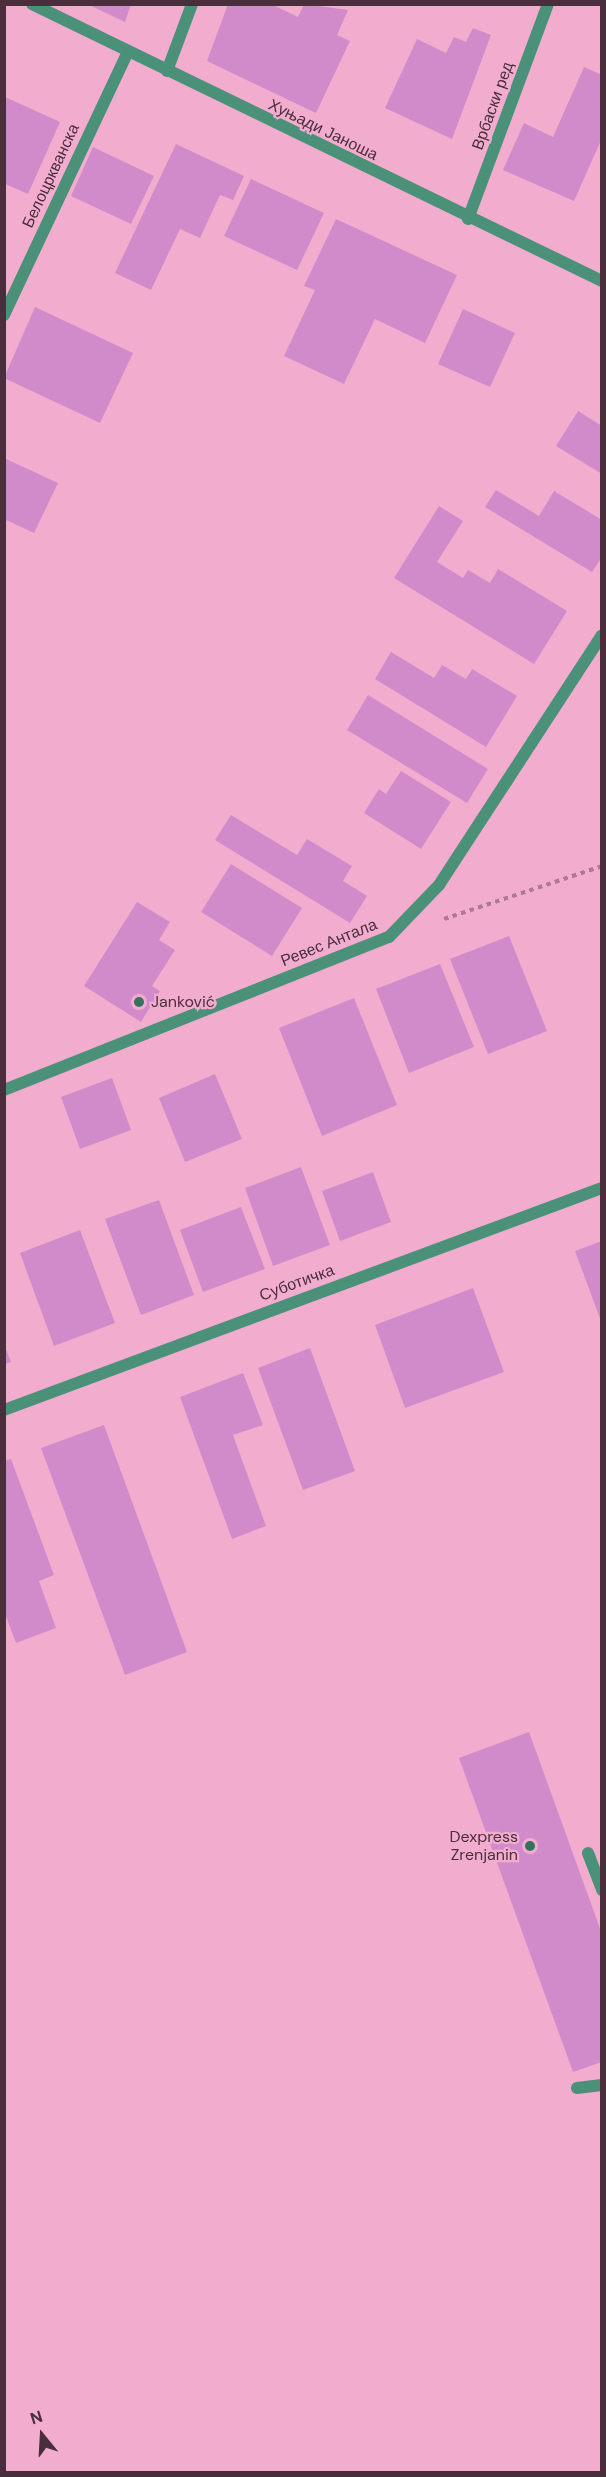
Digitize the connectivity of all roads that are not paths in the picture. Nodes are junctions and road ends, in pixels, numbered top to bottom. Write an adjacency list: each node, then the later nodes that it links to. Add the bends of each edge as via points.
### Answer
1 (32, 4): 4 (street, Хуњади Јаноша)
2 (192, 4): 5 (street)
3 (548, 4): 6 (street, Врбаски ред)
4 (128, 52): 5 (street, Хуњади Јаноша); 8 (street, Белоцркванска)
5 (167, 71): 6 (street, Хуњади Јаноша)
6 (468, 219): 7 (street, Хуњади Јаноша)
7 (602, 281)
8 (4, 315)
9 (602, 635): 10 (street, Ревес Антала, via 439,885 389,937)
10 (4, 1090)
11 (602, 1188): 12 (street, Суботичка)
12 (4, 1410)
13 (588, 1853): 14 (street)
14 (602, 1890)
15 (602, 2085): 16 (street)
16 (577, 2088)

